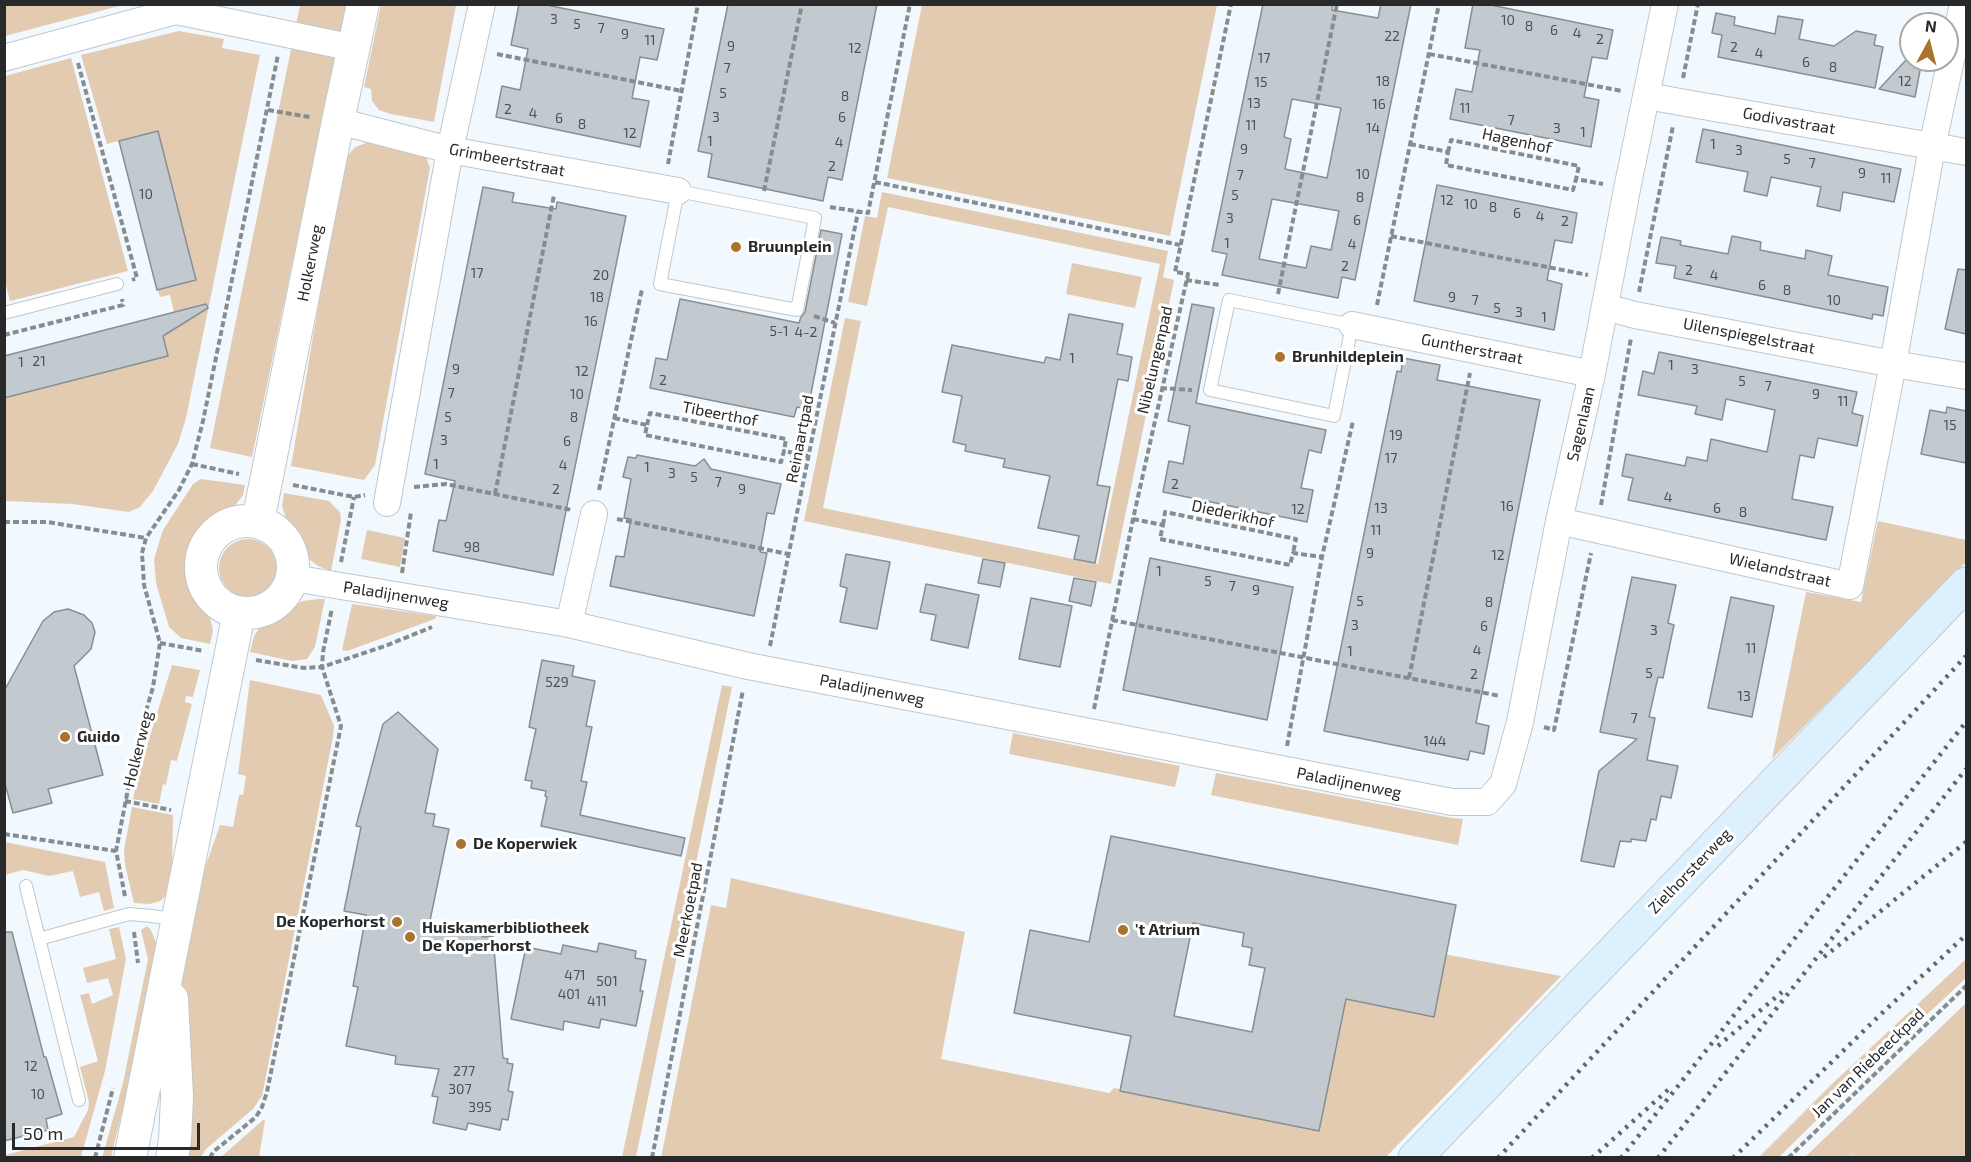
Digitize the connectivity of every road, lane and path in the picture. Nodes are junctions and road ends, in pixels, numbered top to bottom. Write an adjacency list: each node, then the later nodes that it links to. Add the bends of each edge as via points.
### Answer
1 (363, 4): 12 (street, Holkerweg)
2 (482, 4): 13 (street)
3 (802, 4): 31 (path)
4 (910, 4): 28 (path)
5 (1231, 4): 35 (path)
6 (1337, 4): 41 (path)
7 (1698, 4): 18 (path)
8 (1963, 4): 22 (street, Wielandstraat)
9 (1662, 5): 17 (street, Sagenlaan)
10 (282, 33): 11 (street, via 176,11); 12 (street); 19 (path)
11 (72, 40): 15 (street); 38 (path, via 138,278)
12 (354, 48): 20 (street, Holkerweg)
13 (472, 49): 16 (path); 23 (street)
14 (1428, 54): 17 (path)
15 (4, 58)
16 (682, 92)
17 (1646, 96): 18 (street, Godivastraat); 29 (street, Sagenlaan)
18 (1678, 101): 22 (street, Godivastraat); 43 (path)
19 (268, 110): 20 (path); 66 (path, via 192,464)
20 (338, 121): 23 (street, Grimbeertstraat); 61 (street, Holkerweg)
21 (1410, 144): 24 (path)
22 (1932, 147): 25 (street); 47 (street, Wielandstraat)
23 (450, 150): 26 (street, Grimbeertstraat); 57 (street)
24 (1448, 152): 27 (path, via 1446,165 1573,190); 27 (path, Hagenhof, via 1451,140 1579,166)
25 (1966, 152)
26 (559, 170): 30 (street, Grimbeertstraat); 56 (path)
27 (1576, 178): 29 (path)
28 (875, 182): 33 (path); 35 (path)
29 (1627, 189): 37 (street, Sagenlaan)
30 (678, 191): 30 (lane, via 815,218 797,310 660,284)
31 (764, 194)
32 (858, 212): 55 (path, Reinaartpad)
33 (868, 213)
34 (1391, 236): 37 (path)
35 (1180, 244): 36 (path, via 1174,272 1188,274)
36 (1186, 280): 39 (path, via 1221,285); 50 (path, Nibelungenpad)
37 (1610, 280): 40 (street, Sagenlaan)
38 (117, 284): 42 (lane); 45 (path, via 123,305)
39 (1229, 300): 41 (lane); 51 (lane)
40 (1605, 307): 43 (street, Uilenspiegelstraat); 48 (street, Sagenlaan)
41 (1274, 309): 44 (lane)
42 (4, 314)
43 (1635, 315): 47 (street, Uilenspiegelstraat); 65 (path)
44 (1352, 325): 46 (street, Guntherstraat); 51 (lane, via 1334,416)
45 (4, 335)
46 (1474, 350): 48 (street, Guntherstraat); 80 (path)
47 (1893, 364): 49 (street); 65 (street, Wielandstraat, via 1850,586)
48 (1592, 374): 62 (street, Sagenlaan)
49 (1966, 376)
50 (1161, 388): 51 (path); 60 (path, Nibelungenpad)
51 (1210, 390)
52 (614, 418): 53 (path)
53 (647, 424): 54 (path, via 645,435 781,462); 54 (path, Tibeerthof, via 650,413 786,439)
54 (784, 451): 55 (path)
55 (808, 456): 79 (path, Reinaartpad)
56 (495, 494)
57 (387, 503)
58 (412, 510): 71 (path)
59 (594, 514): 74 (street)
60 (1133, 519): 64 (path); 73 (path, Nibelungenpad)
61 (258, 521): 69 (street, via 283,536 291,549); 72 (street, via 226,525 213,535 200,565 211,596 223,607)
62 (1559, 521): 65 (street, Wielandstraat); 81 (street, Sagenlaan)
63 (4, 522): 66 (path, via 47,522)
64 (1163, 525): 67 (path, via 1160,539 1290,565); 67 (path, Diederikhof, via 1165,512 1296,539)
65 (1596, 529): 81 (path, via 1554,730)
66 (146, 538): 76 (path, Holkerweg, via 142,553 144,585)
67 (1293, 553): 68 (path)
68 (1322, 557)
69 (293, 578): 71 (street, Paladijnenweg); 72 (street, via 286,594 273,606)
70 (1966, 584): 102 (main road, Zielhorsterweg)
71 (399, 596): 74 (street, Paladijnenweg)
72 (239, 613): 77 (street)
73 (1112, 620): 80 (path); 82 (path, Nibelungenpad)
74 (569, 624): 79 (street, Paladijnenweg)
75 (438, 625): 78 (path)
76 (160, 643): 77 (path); 83 (path, Holkerweg)
77 (231, 655): 78 (path, via 287,667); 90 (street)
78 (322, 667): 100 (path, via 341,726 267,1092 256,1117)
79 (756, 668): 82 (street, Paladijnenweg); 101 (path, Meerkoetpad)
80 (1409, 678): 81 (path)
81 (1522, 711): 84 (street, Sagenlaan, via 1503,784 1487,802)
82 (1090, 732): 84 (street, Paladijnenweg)
83 (125, 801): 85 (path); 87 (path, Holkerweg)
84 (1452, 802)
85 (171, 810)
86 (4, 834): 87 (path)
87 (116, 851): 89 (path, Holkerweg)
88 (26, 886): 91 (lane)
89 (129, 914): 90 (lane); 91 (lane); 93 (path, Holkerweg, via 139,960)
90 (177, 920): 92 (street)
91 (39, 939): 96 (lane)
92 (170, 962): 98 (street); 99 (street, via 177,1096)
93 (137, 970)
94 (1966, 986): 103 (path, Jan van Riebeeckpad)
95 (114, 1083): 97 (path)
96 (79, 1100)
97 (95, 1158)
98 (130, 1158)
99 (172, 1158)
100 (210, 1158)
101 (652, 1158)
102 (1415, 1158)
103 (1788, 1158)

